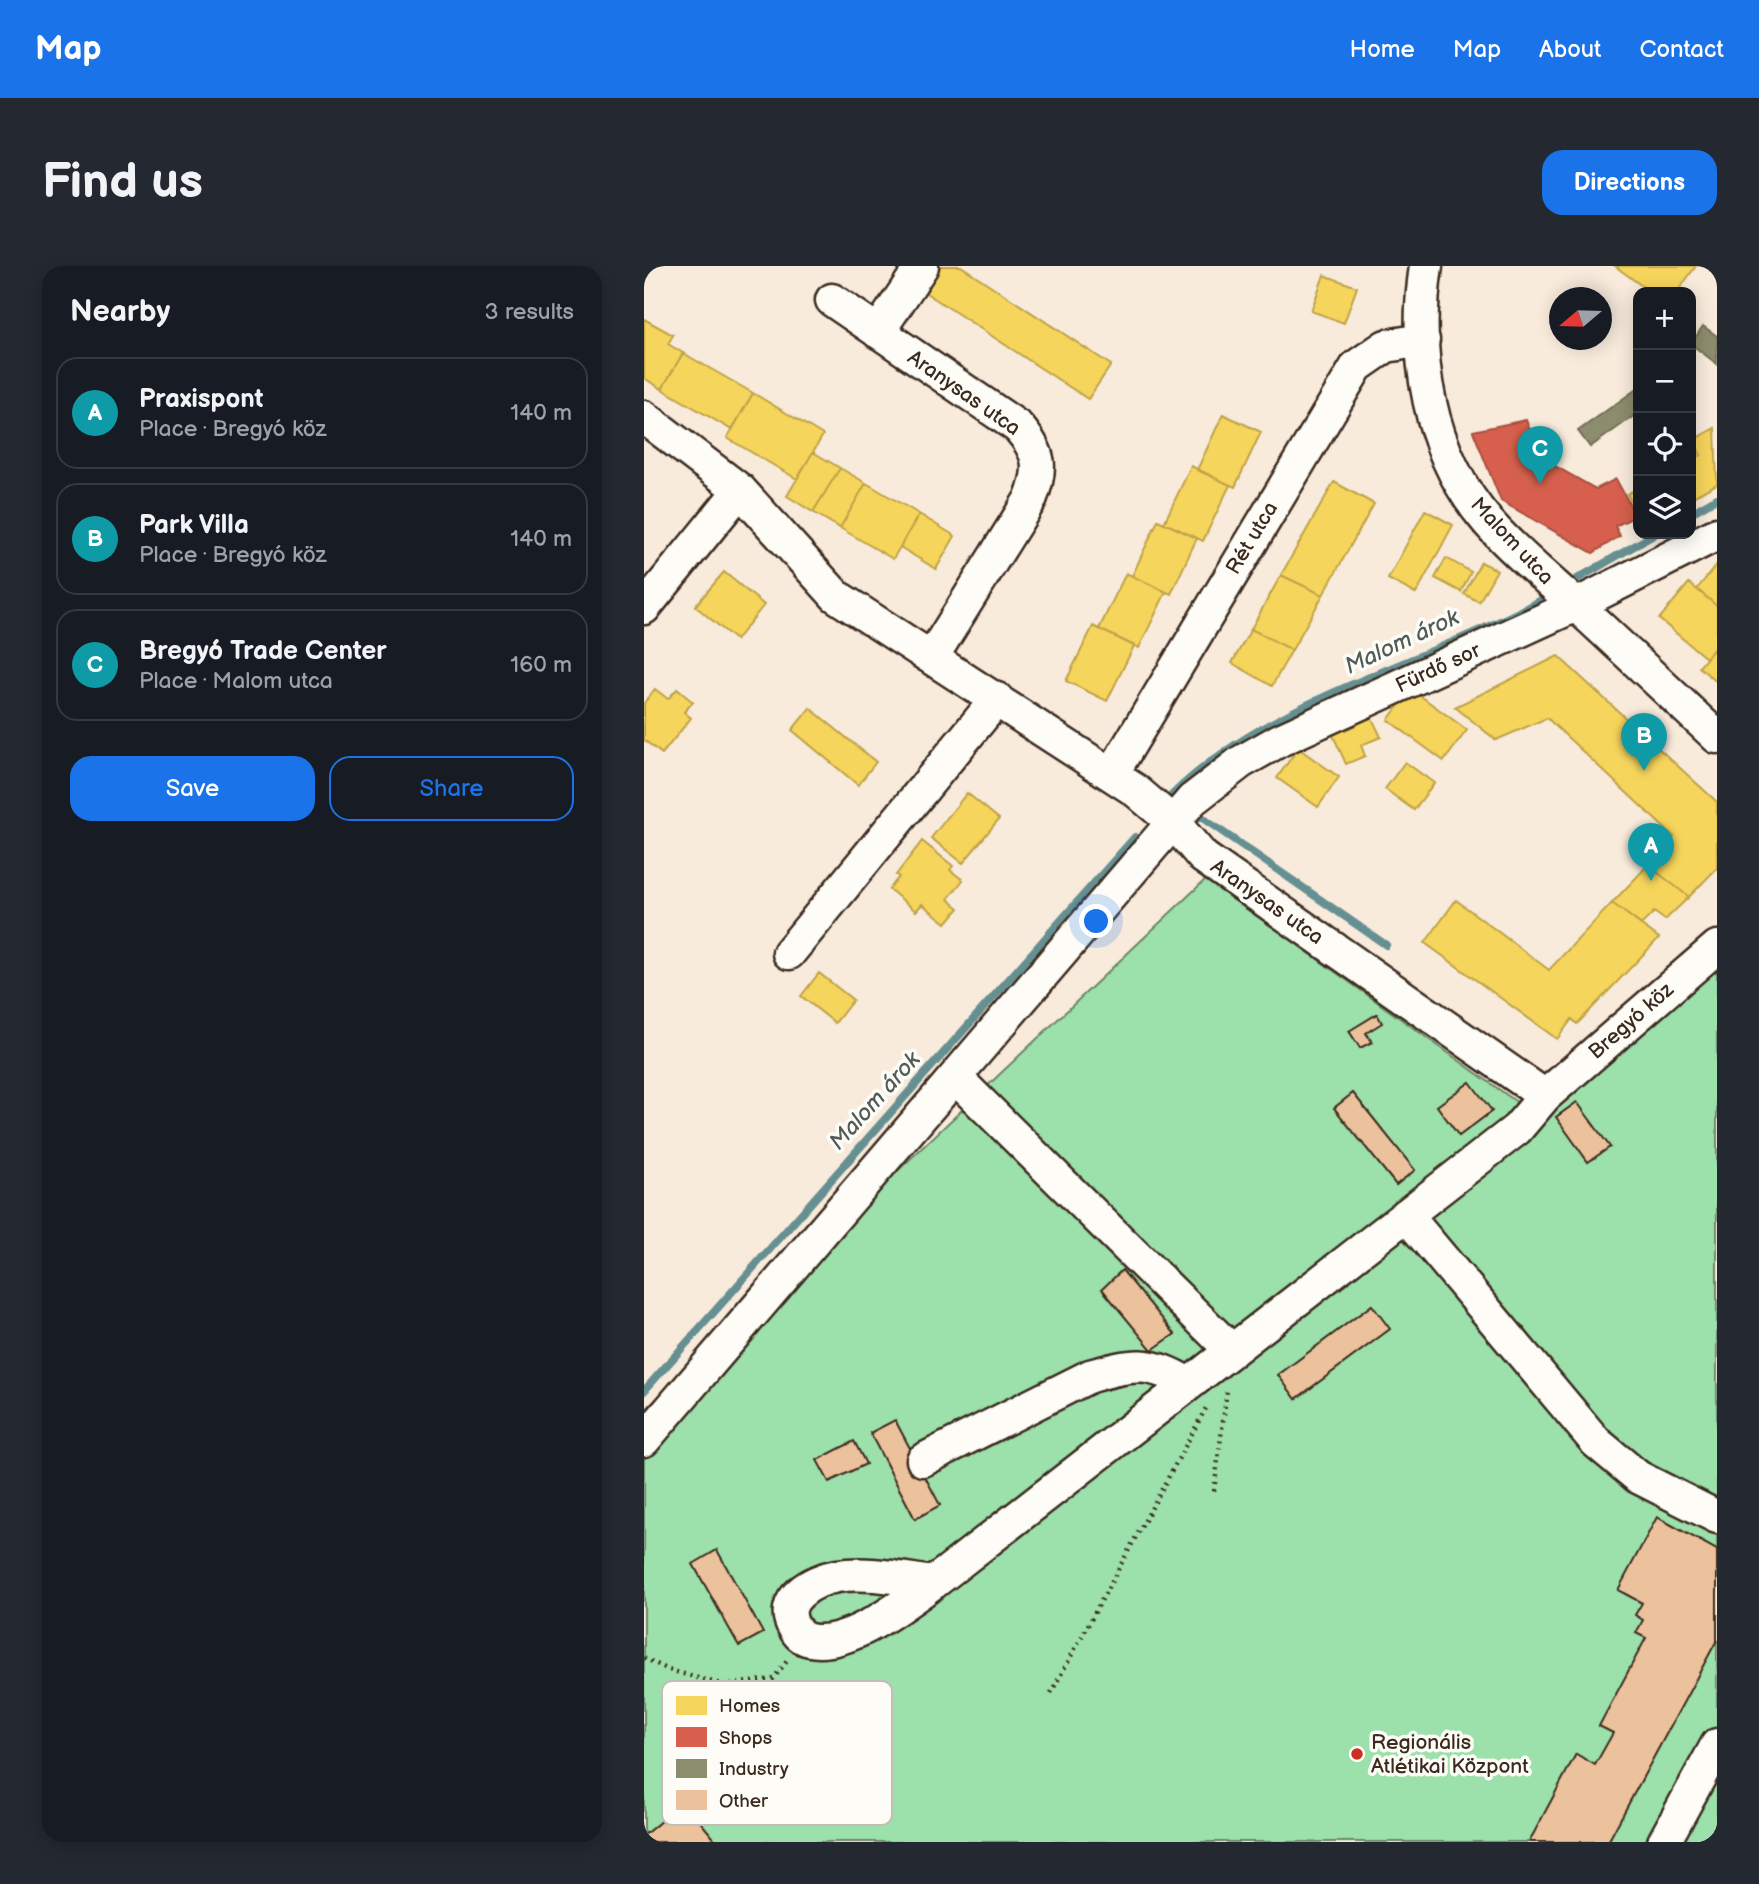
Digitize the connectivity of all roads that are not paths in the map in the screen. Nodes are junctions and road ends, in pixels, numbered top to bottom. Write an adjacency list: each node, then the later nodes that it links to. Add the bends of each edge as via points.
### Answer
1 (922, 266): 4 (street)
2 (1426, 266): 5 (street, Malom utca)
3 (832, 300): 4 (street, Aranysas utca)
4 (878, 332): 11 (street, Aranysas utca, via 1018,427 1033,444 1038,460 1038,478 1030,500)
5 (1423, 340): 9 (street, Malom utca, via 1434,418 1458,481 1487,521); 14 (street, Rét utca, via 1387,346 1356,366)
6 (644, 417): 7 (street, Aranysas utca)
7 (740, 490): 10 (street); 11 (street, Aranysas utca, via 836,596)
8 (1717, 534): 9 (street, Fürdő sor)
9 (1576, 605): 13 (street); 15 (street, Fürdő sor, via 1280,740 1241,762 1192,800)
10 (644, 608)
11 (932, 657): 12 (street, Aranysas utca)
12 (996, 699): 14 (street, Aranysas utca); 17 (street)
13 (1717, 737)
14 (1112, 774): 15 (street, Aranysas utca)
15 (1174, 823): 18 (street, Fürdő sor); 19 (street, Aranysas utca, via 1203,857)
16 (1717, 947): 19 (street, Bregyó köz)
17 (789, 953)
18 (956, 1078): 21 (street); 23 (street, Fürdő sor)
19 (1545, 1096): 20 (street, Bregyó köz, via 1517,1129)
20 (1406, 1215): 21 (street, Bregyó köz); 25 (street, via 1596,1442 1638,1477)
21 (1233, 1351): 22 (street, Bregyó köz)
22 (1199, 1392): 24 (street, via 1164,1369 1114,1369 1090,1376); 26 (street, Bregyó köz)
23 (644, 1440)
24 (923, 1460)
25 (1717, 1517)
26 (933, 1583): 26 (street, Bregyó köz, via 838,1576 799,1592 789,1620 798,1635 810,1640 846,1635 882,1619)
27 (1717, 1745): 28 (street)
28 (1664, 1842)

